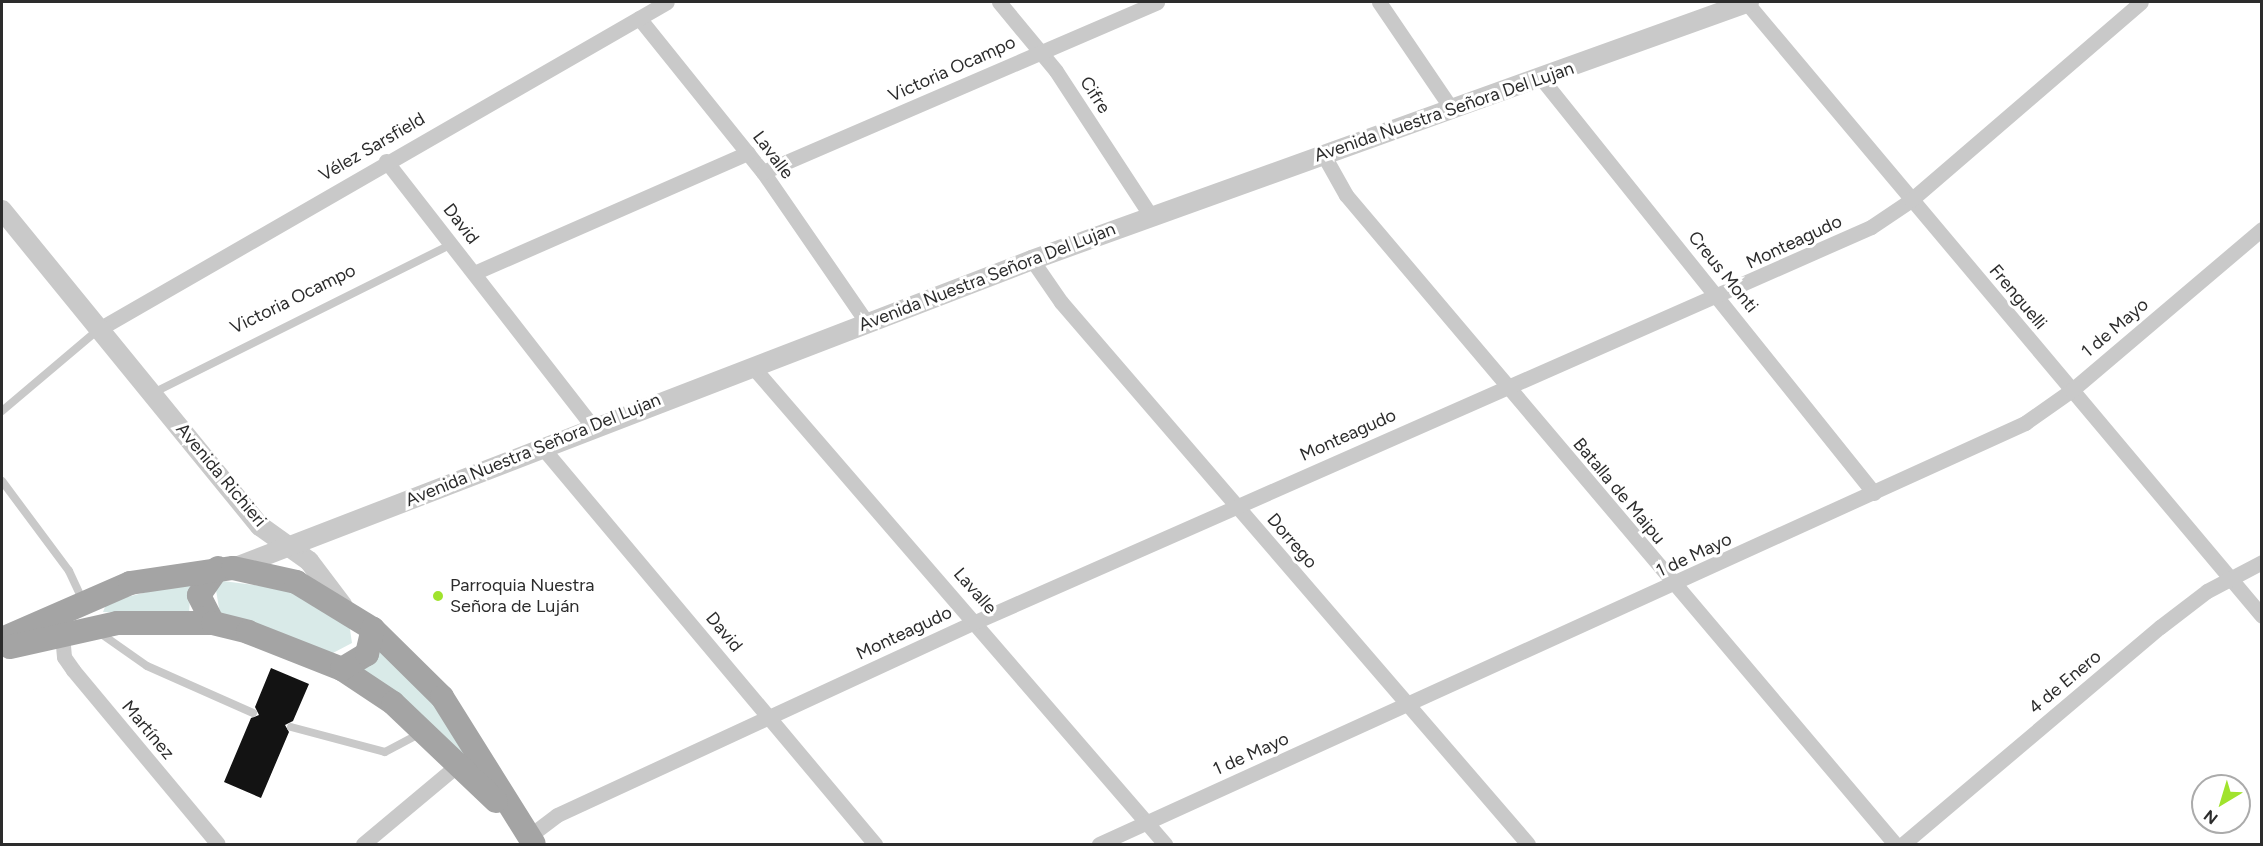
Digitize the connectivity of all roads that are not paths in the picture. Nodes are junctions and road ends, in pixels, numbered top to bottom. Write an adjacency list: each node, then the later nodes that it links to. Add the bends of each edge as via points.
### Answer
1 (667, 2): 7 (street, Vélez Sarsfield)
2 (999, 2): 8 (street, Cifre)
3 (1157, 2): 8 (street, Victoria Ocampo)
4 (1379, 2): 10 (street)
5 (1748, 2): 9 (street, Avenida Nuestra Señora Del Lujan); 15 (street, Frenguelli)
6 (2141, 2): 15 (street, Monteagudo)
7 (639, 18): 11 (street, Lavalle); 13 (street, Vélez Sarsfield)
8 (1039, 52): 14 (street, Victoria Ocampo); 17 (street, Cifre)
9 (1541, 78): 10 (street, Avenida Nuestra Señora Del Lujan); 22 (street, Creus Monti)
10 (1450, 108): 12 (street, Avenida Nuestra Señora Del Lujan)
11 (748, 153): 14 (street, Lavalle); 21 (street)
12 (1323, 154): 17 (street, Avenida Nuestra Señora Del Lujan); 26 (street, Batalla de Maipu, via 1346,195)
13 (386, 160): 19 (street, David); 24 (street, Vélez Sarsfield)
14 (763, 172): 23 (street, Lavalle)
15 (1911, 200): 22 (street, Monteagudo, via 1871,227); 27 (street, Frenguelli)
16 (2, 210): 24 (street, Avenida Richieri)
17 (1151, 216): 20 (street, Avenida Nuestra Señora Del Lujan)
18 (2262, 229): 27 (street, 1 de Mayo)
19 (452, 244): 21 (street, David); 28 (lane, Victoria Ocampo)
20 (1032, 260): 23 (street, Avenida Nuestra Señora Del Lujan); 34 (street, Dorrego)
21 (474, 273): 30 (street, David)
22 (1720, 298): 26 (street, Monteagudo); 33 (street, Creus Monti)
23 (867, 323): 25 (street, Avenida Nuestra Señora Del Lujan)
24 (99, 329): 28 (street, Avenida Richieri); 29 (lane)
25 (752, 366): 30 (street, Avenida Nuestra Señora Del Lujan); 44 (street, Lavalle)
26 (1506, 386): 34 (street, Monteagudo); 39 (street, Batalla de Maipu)
27 (2072, 390): 33 (street, 1 de Mayo, via 2025,423); 38 (street, Frenguelli)
28 (153, 393): 35 (street, Avenida Richieri, via 260,526)
29 (2, 411)
30 (592, 426): 31 (street, Avenida Nuestra Señora Del Lujan)
31 (541, 447): 35 (street, Avenida Nuestra Señora Del Lujan); 53 (street, David)
32 (2, 481): 40 (lane, via 69,571)
33 (1874, 493): 39 (street, 1 de Mayo)
34 (1235, 507): 44 (street, Monteagudo); 51 (street, Dorrego)
35 (293, 546): 37 (street, Avenida Nuestra Señora Del Lujan); 41 (street, Avenida Richieri)
36 (2262, 562): 38 (street, 4 de Enero)
37 (226, 568): 40 (main road, via 129,583); 41 (main road, via 296,582); 43 (main road, via 199,596)
38 (2231, 580): 42 (street, Frenguelli); 66 (street, 4 de Enero, via 2207,591 2160,627)
39 (1672, 586): 51 (street, 1 de Mayo); 65 (street, Batalla de Maipu)
40 (83, 601): 48 (main road)
41 (343, 606): 46 (main road, Avenida Richieri)
42 (2262, 616)
43 (213, 622): 45 (main road); 50 (main road)
44 (975, 622): 53 (street, Monteagudo); 57 (street, Lavalle)
45 (92, 626): 47 (main road); 52 (lane, via 147,666)
46 (373, 629): 50 (main road, via 367,654); 58 (main road, Avenida Richieri, via 442,697)
47 (62, 634): 49 (main road); 59 (street, Martínez, via 64,657 73,670)
48 (2, 639)
49 (2, 649)
50 (342, 669): 55 (main road)
51 (1409, 704): 57 (street, 1 de Mayo); 64 (street, Dorrego)
52 (253, 713)
53 (769, 716): 58 (street, Monteagudo, via 557,815); 61 (street, David)
54 (291, 727): 55 (lane, via 385,752 405,746)
55 (424, 730): 56 (main road)
56 (460, 763): 58 (main road); 60 (street)
57 (1146, 823): 62 (street, 1 de Mayo); 63 (street, Lavalle)
58 (527, 836)
59 (218, 844)
60 (363, 844)
61 (874, 844)
62 (1099, 844)
63 (1165, 844)
64 (1528, 844)
65 (1895, 844)
66 (1903, 844)

